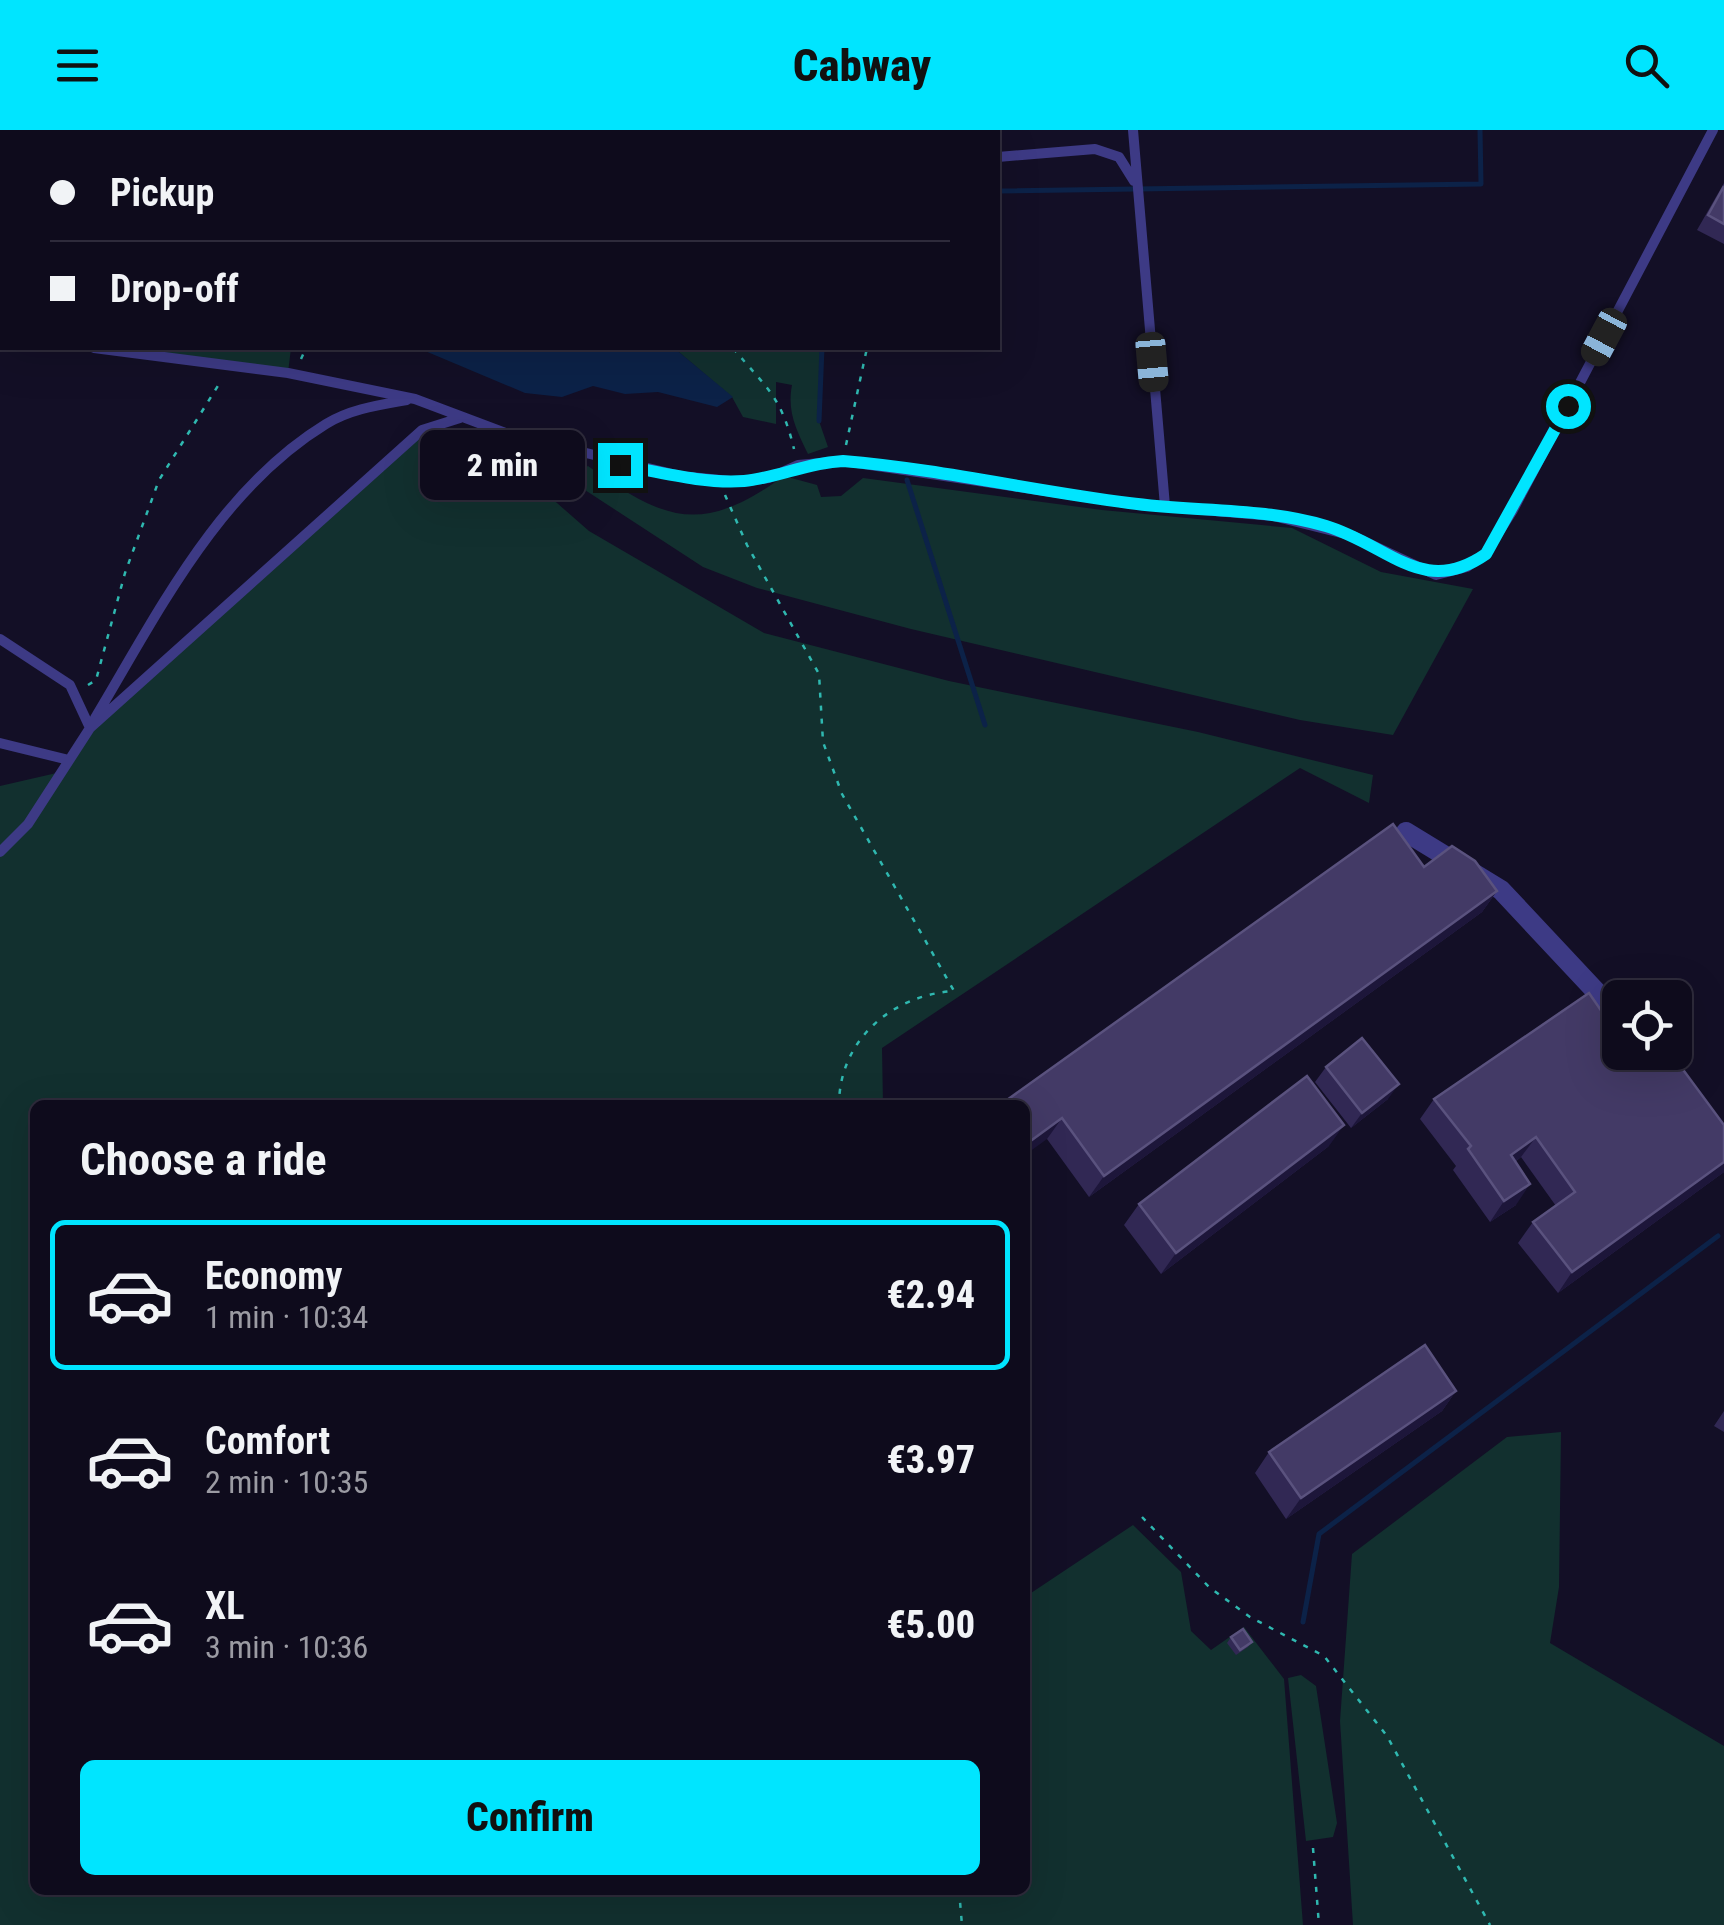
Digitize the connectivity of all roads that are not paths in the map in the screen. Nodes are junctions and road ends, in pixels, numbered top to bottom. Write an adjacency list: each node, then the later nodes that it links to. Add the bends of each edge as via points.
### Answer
1 (1133, 130): 4 (lane)
2 (1713, 130): 8 (lane, via 1486,554 1436,574 1323,525)
3 (1000, 158): 4 (lane, via 1095,148 1119,158)
4 (1137, 186): 8 (lane)
5 (109, 350): 6 (lane, via 294,374)
6 (415, 399): 7 (lane); 10 (lane, via 359,409 327,423 252,480 201,547)
7 (461, 417): 8 (lane, via 620,465 718,480 769,478 798,466 843,461); 10 (lane, via 422,430)
8 (1165, 506)
9 (0, 640): 10 (lane, via 70,685)
10 (90, 728): 12 (lane)
11 (0, 743): 12 (lane)
12 (69, 760): 14 (lane, via 28,824)
13 (1406, 832): 15 (street, via 1501,890)
14 (0, 852)
15 (1602, 998)

